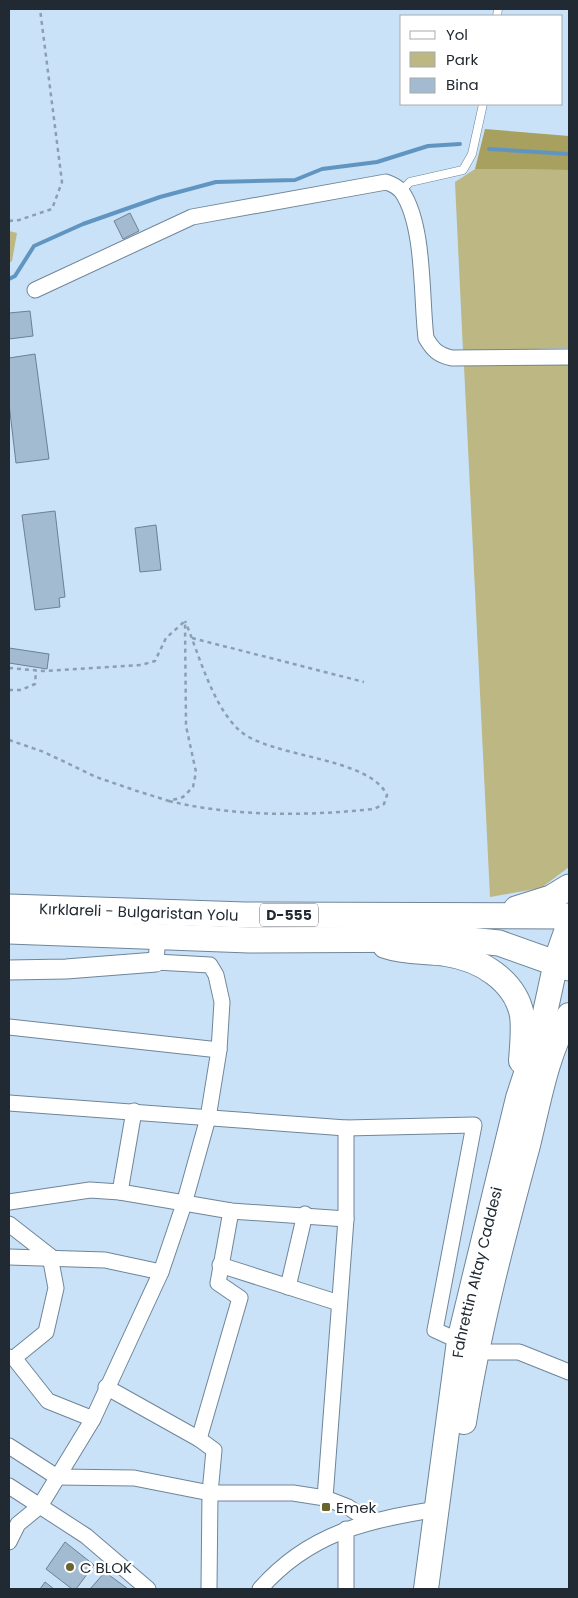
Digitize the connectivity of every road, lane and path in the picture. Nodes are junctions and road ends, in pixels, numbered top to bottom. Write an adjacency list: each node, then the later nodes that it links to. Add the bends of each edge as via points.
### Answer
1 (40, 9): 4 (path, via 62,182 52,209)
2 (483, 105): 3 (lane, via 472,154 463,170 410,182)
3 (401, 191): 5 (street, via 386,182 192,217); 6 (street, via 419,250 426,338 433,349 452,358)
4 (9, 221)
5 (35, 290)
6 (569, 357)
7 (185, 620): 8 (path); 10 (path, via 166,638 155,661 141,665); 14 (path, via 186,726 196,772 193,787 183,797)
8 (192, 638): 11 (path); 14 (path, via 215,694 226,715 240,731 255,740 323,759 375,780 387,795 384,804 374,809 266,814 206,809)
9 (9, 668): 10 (path)
10 (36, 671): 12 (path, via 34,684 21,690)
11 (364, 682)
12 (9, 690)
13 (9, 740): 14 (path, via 44,752 96,777)
14 (169, 801)
15 (569, 887): 18 (highway, via 551,898)
16 (9, 907): 18 (highway, Kırklareli - Bulgaristan Yolu / D-555, via 245,915)
17 (569, 916): 18 (highway, Kırklareli - Bulgaristan Yolu / D-555)
18 (491, 917)
19 (569, 925): 24 (highway)
20 (9, 931): 21 (highway, Kırklareli - Bulgaristan Yolu / D-555)
21 (158, 935): 22 (highway, Kırklareli - Bulgaristan Yolu / D-555, via 249,940); 23 (street)
22 (362, 940): 24 (highway, Kırklareli - Bulgaristan Yolu / D-555, via 499,942); 30 (main road, via 399,951 467,959 501,979 512,991 522,1016)
23 (156, 962): 25 (street); 29 (street, via 210,965 216,975 222,1002)
24 (562, 965): 30 (main road, Fahrettin Altay Caddesi, via 543,1022)
25 (9, 970)
26 (569, 1015): 30 (main road, Fahrettin Altay Caddesi)
27 (9, 1027): 29 (street)
28 (569, 1042): 30 (main road)
29 (218, 1050): 33 (street)
30 (527, 1101): 48 (main road, Fahrettin Altay Caddesi)
31 (9, 1102): 32 (street)
32 (134, 1111): 33 (street); 35 (street)
33 (208, 1118): 34 (street); 37 (street)
34 (346, 1128): 40 (street); 48 (street, via 474,1125 435,1330)
35 (120, 1192): 36 (street, via 90,1190); 37 (street)
36 (9, 1202)
37 (184, 1204): 38 (street); 45 (street)
38 (231, 1211): 39 (street); 44 (street)
39 (305, 1214): 40 (street); 46 (street)
40 (346, 1218): 47 (street)
41 (9, 1224): 43 (street)
42 (9, 1256): 43 (street)
43 (50, 1256): 45 (street, via 105,1260); 49 (street, via 56,1288 46,1332)
44 (220, 1265): 46 (street); 53 (street, via 218,1283 240,1298)
45 (161, 1272): 51 (street)
46 (288, 1287): 47 (street)
47 (339, 1304): 58 (street)
48 (464, 1348): 50 (street, via 519,1352); 60 (main road, Fahrettin Altay Caddesi); 69 (main road, Fahrettin Altay Caddesi)
49 (11, 1358): 52 (street, via 48,1400)
50 (569, 1372)
51 (106, 1387): 52 (street); 53 (street)
52 (93, 1419): 55 (street)
53 (199, 1439): 57 (street, via 214,1450)
54 (9, 1446): 55 (street)
55 (57, 1477): 57 (street, via 134,1478); 59 (street)
56 (9, 1486): 59 (street)
57 (210, 1493): 58 (street, via 293,1493); 66 (street)
58 (325, 1498): 61 (street)
59 (40, 1506): 63 (street, via 18,1524); 65 (street, via 86,1536)
60 (438, 1509): 61 (street); 68 (main road, Fahrettin Altay Caddesi)
61 (369, 1521): 62 (street)
62 (346, 1529): 64 (street, via 298,1554); 67 (street)
63 (9, 1542)
64 (266, 1586)
65 (148, 1589)
66 (209, 1589)
67 (346, 1589)
68 (426, 1589)
69 (437, 1589)

